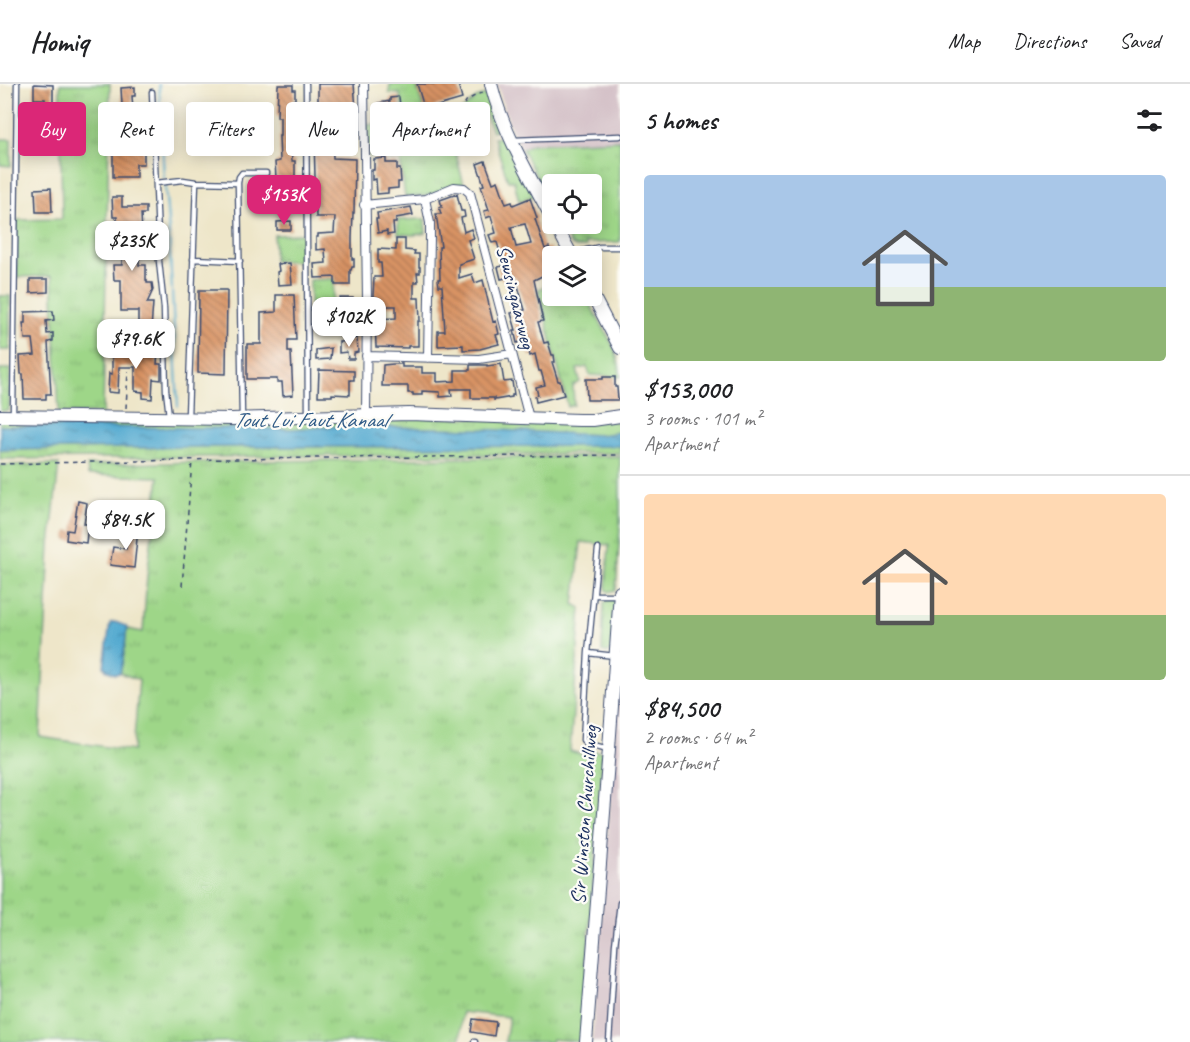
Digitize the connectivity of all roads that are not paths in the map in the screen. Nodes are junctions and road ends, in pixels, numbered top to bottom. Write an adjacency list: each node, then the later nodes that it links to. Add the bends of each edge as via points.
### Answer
1 (17, 84): 26 (lane)
2 (306, 84): 27 (lane)
3 (364, 84): 14 (street)
4 (492, 86): 7 (street)
5 (152, 92): 10 (lane)
6 (620, 136): 7 (lane)
7 (510, 140): 13 (street)
8 (266, 173): 11 (lane, via 242,173)
9 (196, 182): 10 (lane); 11 (lane); 17 (lane)
10 (156, 183): 29 (lane)
11 (238, 183): 18 (lane)
12 (425, 198): 14 (street); 21 (street, Sewsingaarweg, via 454,187 464,188 470,194); 23 (street, via 430,223)
13 (542, 199)
14 (364, 205): 22 (street)
15 (602, 247): 16 (lane)
16 (620, 247)
17 (193, 260): 18 (lane); 31 (lane)
18 (240, 261): 32 (lane)
19 (598, 306): 20 (street)
20 (620, 348)
21 (512, 354): 23 (street, via 479,359); 30 (street, Sewsingaarweg)
22 (366, 356): 23 (street); 24 (street)
23 (428, 358)
24 (366, 414): 27 (street); 30 (street)
25 (0, 416): 26 (street)
26 (13, 416): 29 (street)
27 (308, 416): 32 (street)
28 (620, 416): 30 (street, via 586,420)
29 (170, 418): 31 (street)
30 (529, 418)
31 (188, 419): 32 (street)
32 (242, 419)
33 (598, 549): 35 (lane)
34 (620, 593): 35 (lane); 37 (street, Sir Winston Churchillweg)
35 (594, 595): 36 (lane)
36 (588, 653): 37 (lane); 39 (lane, via 583,740)
37 (615, 656): 38 (street, Sir Winston Churchillweg)
38 (616, 693): 39 (street, Sir Winston Churchillweg)
39 (609, 749): 41 (street, Sir Winston Churchillweg)
40 (620, 903): 42 (lane)
41 (586, 1042)
42 (609, 1042)

